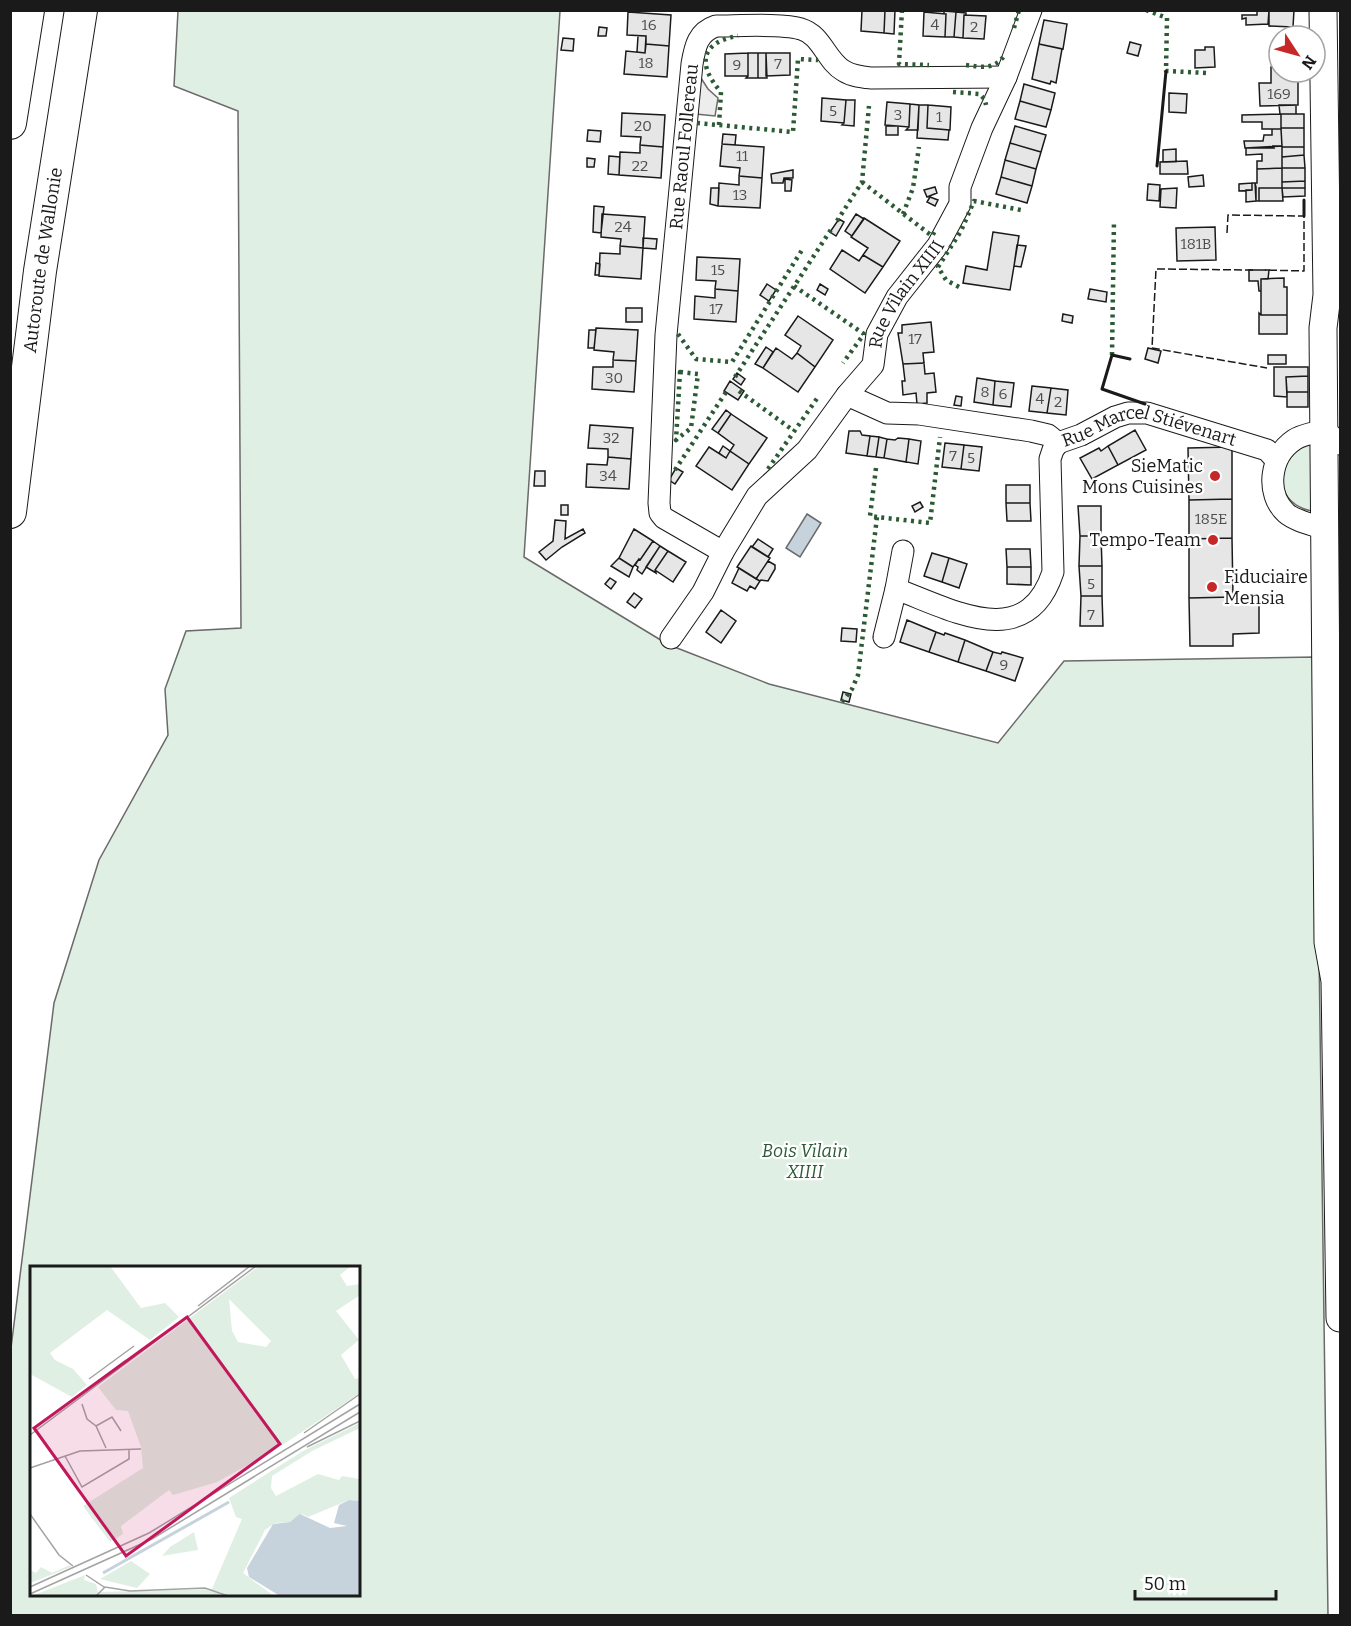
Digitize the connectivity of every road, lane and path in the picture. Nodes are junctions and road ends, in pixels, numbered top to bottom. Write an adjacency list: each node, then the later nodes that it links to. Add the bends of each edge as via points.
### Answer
1 (28, 10): 6 (highway)
2 (81, 10): 11 (highway, Autoroute de Wallonie, via 40,271)
3 (1032, 10): 5 (street, Rue Vilain XIIII)
4 (1323, 10): 8 (main road, via 1327,295 1323,328)
5 (1006, 77): 7 (street, Rue Vilain XIIII, via 960,188 960,204 938,245 897,297 878,334 873,365); 14 (street, Rue Raoul Follereau, via 856,76 842,71 813,35 801,29 716,26 706,29 699,40 689,84 666,335 659,503 664,518)
6 (10, 123)
7 (847, 394): 9 (street, Rue Marcel Stiévenart, via 887,413 1031,431 1048,435); 14 (street, Rue Vilain XIIII, via 807,450 757,496)
8 (1333, 437): 10 (street, via 1294,440); 12 (main road)
9 (1058, 443): 10 (street, Rue Marcel Stiévenart, via 1115,417 1147,413 1267,450); 15 (street, via 1050,459 1053,572 1037,602 1013,618 995,621)
10 (1276, 460): 12 (street, via 1272,479 1281,506 1288,514)
11 (10, 512)
12 (1325, 529): 18 (main road)
13 (903, 551): 15 (street)
14 (723, 552): 17 (street, Rue Vilain XIIII, via 703,592)
15 (896, 588): 16 (street)
16 (884, 637)
17 (671, 638)
18 (1328, 863): 19 (street); 20 (main road, via 1328,942 1335,981)
19 (1341, 887)
20 (1341, 1318)

